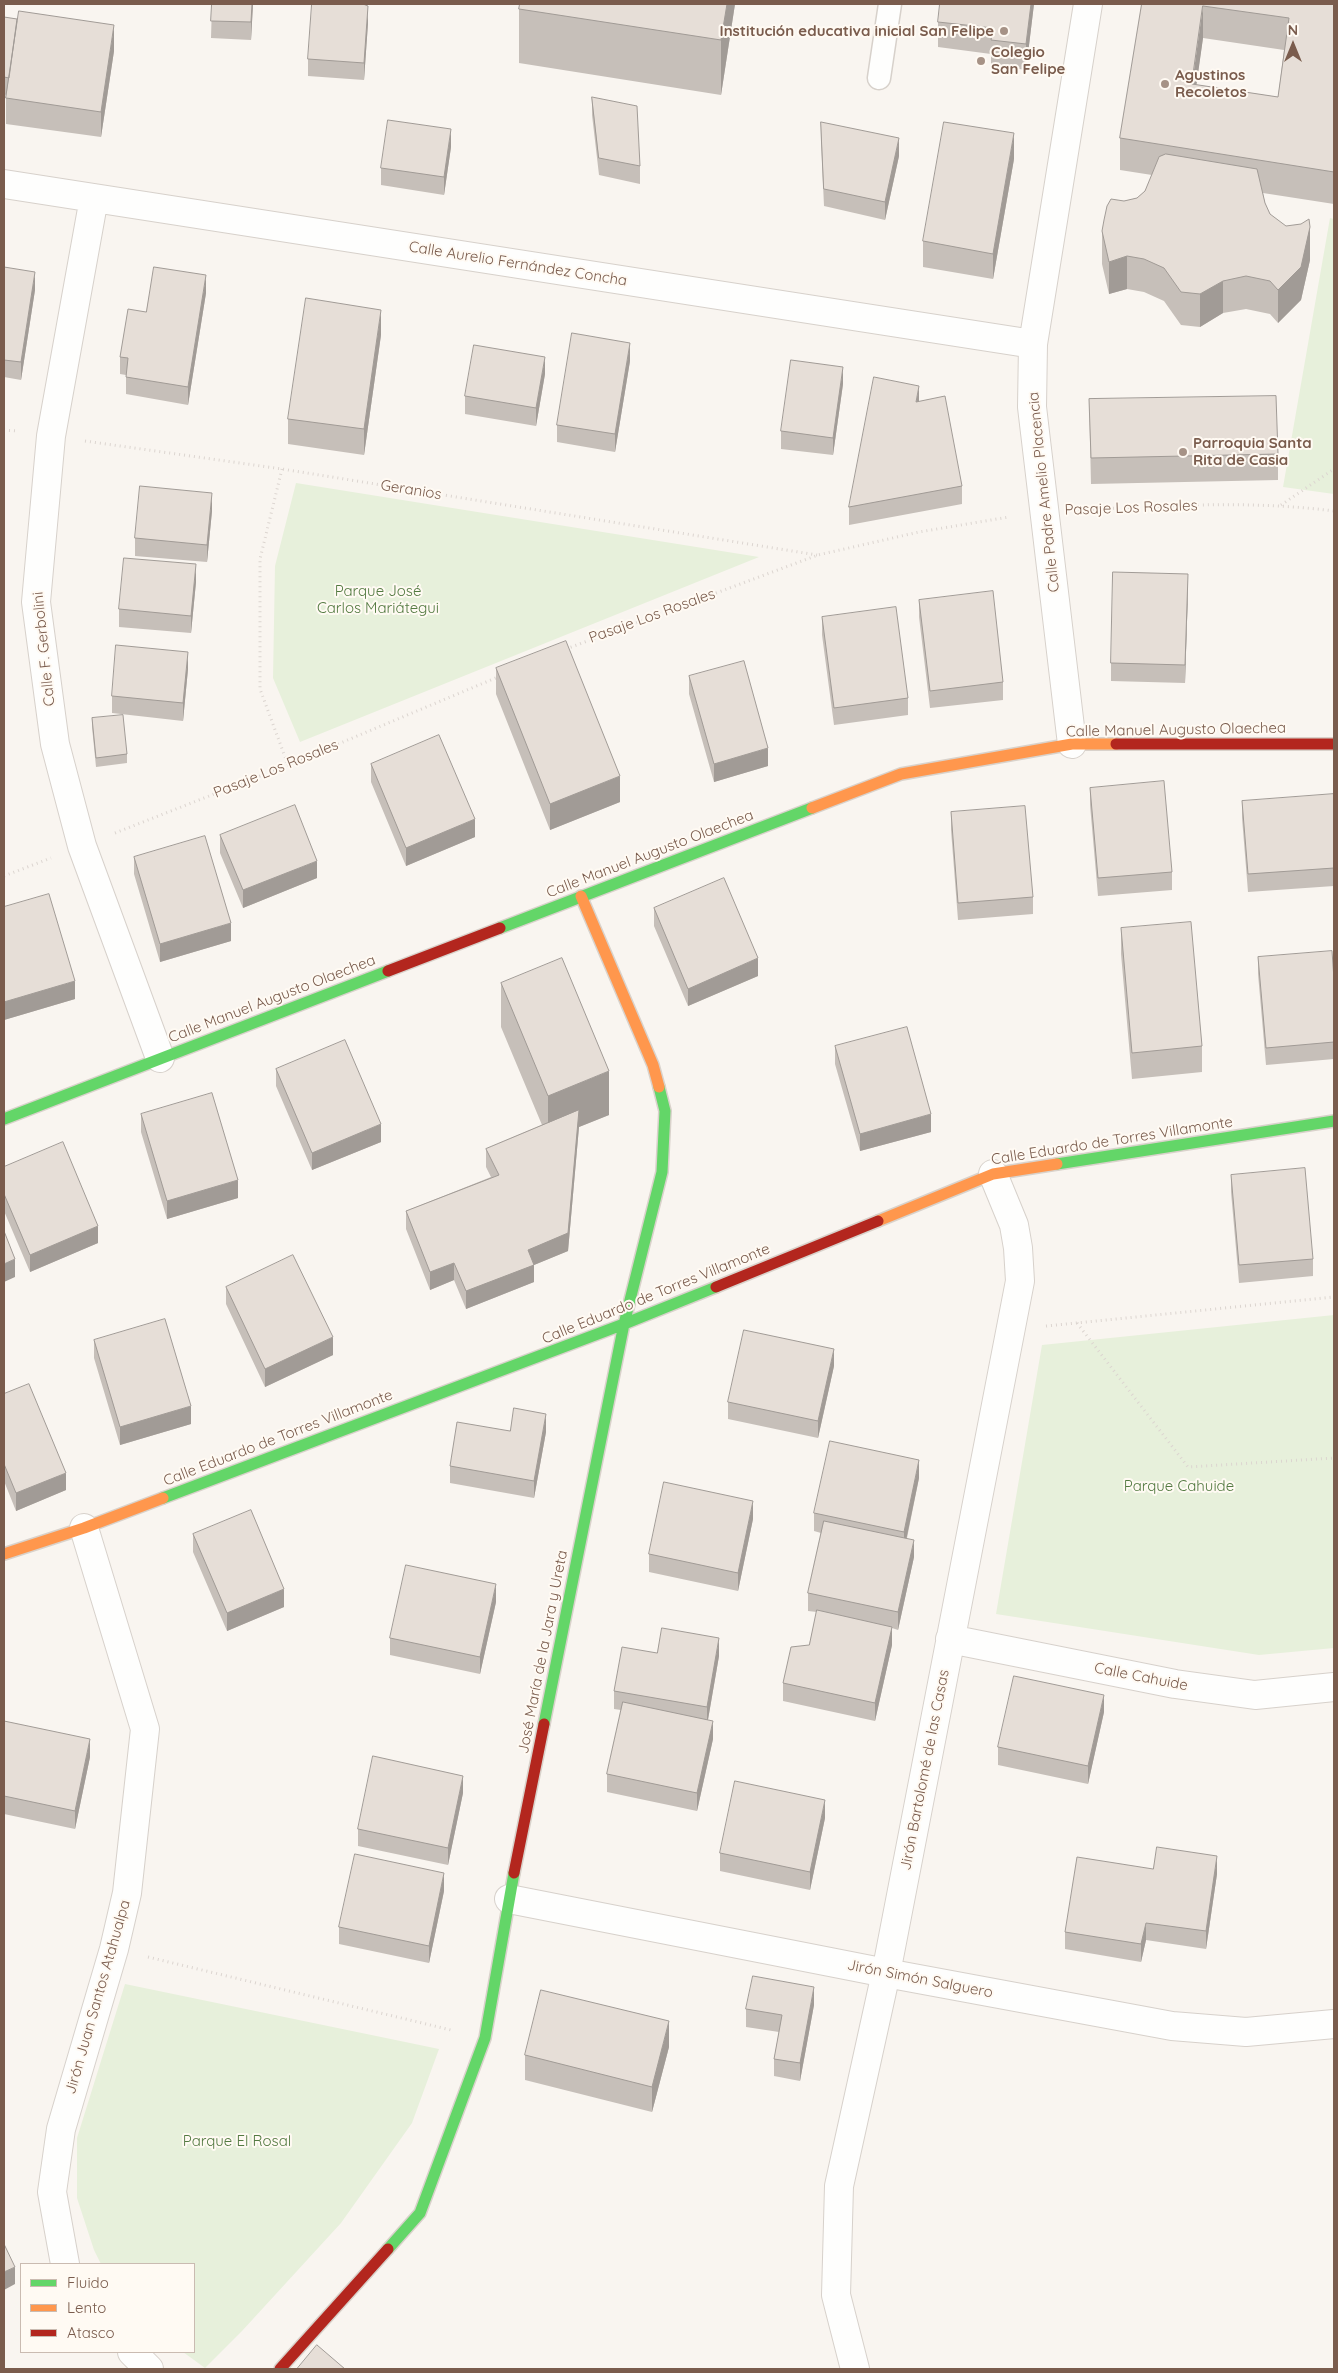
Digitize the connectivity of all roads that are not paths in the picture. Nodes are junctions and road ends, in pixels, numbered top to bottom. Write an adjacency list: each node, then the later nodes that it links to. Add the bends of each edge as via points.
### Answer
1 (890, 4): 3 (lane)
2 (1088, 4): 6 (street, Calle Padre Amelio Placencia)
3 (879, 78)
4 (4, 184): 5 (street, Calle Aurelio Fernández Concha)
5 (94, 198): 6 (street, Calle Aurelio Fernández Concha); 10 (street, Calle F. Gerbolini, via 51,436 36,602 56,744 82,846)
6 (1033, 344): 7 (street, Calle Padre Amelio Placencia, via 1032,407)
7 (1072, 744): 8 (street, Calle Manuel Augusto Olaechea); 9 (street, Calle Manuel Augusto Olaechea, via 901,774)
8 (1334, 744)
9 (581, 896): 10 (street, Calle Manuel Augusto Olaechea); 14 (street, José María de la Jara y Ureta, via 653,1065 665,1111 662,1172)
10 (160, 1058): 11 (street, Calle Manuel Augusto Olaechea)
11 (4, 1119)
12 (1334, 1121): 13 (street, Calle Eduardo de Torres Villamonte)
13 (992, 1174): 14 (street, Calle Eduardo de Torres Villamonte); 17 (street, Jirón Bartolomé de las Casas, via 1014,1225 1020,1281)
14 (624, 1324): 15 (street, Calle Eduardo de Torres Villamonte); 19 (street, José María de la Jara y Ureta)
15 (84, 1528): 16 (street, Calle Eduardo de Torres Villamonte); 22 (street, Jirón Juan Santos Atahualpa, via 145,1729 126,1893 114,1949 61,2129 52,2192)
16 (4, 1554)
17 (950, 1639): 18 (street, Calle Cahuide, via 1175,1684 1255,1695); 20 (street, Jirón Bartolomé de las Casas)
18 (1334, 1687)
19 (509, 1899): 20 (street, Jirón Simón Salguero); 25 (street, José María de la Jara y Ureta, via 485,2038 420,2214)
20 (886, 1973): 21 (street, Jirón Simón Salguero, via 1172,2026 1246,2032); 26 (street, Jirón Bartolomé de las Casas, via 839,2186 836,2295)
21 (1334, 2024)
22 (65, 2263)
23 (133, 2353): 24 (street)
24 (149, 2369)
25 (280, 2369)
26 (855, 2369)

